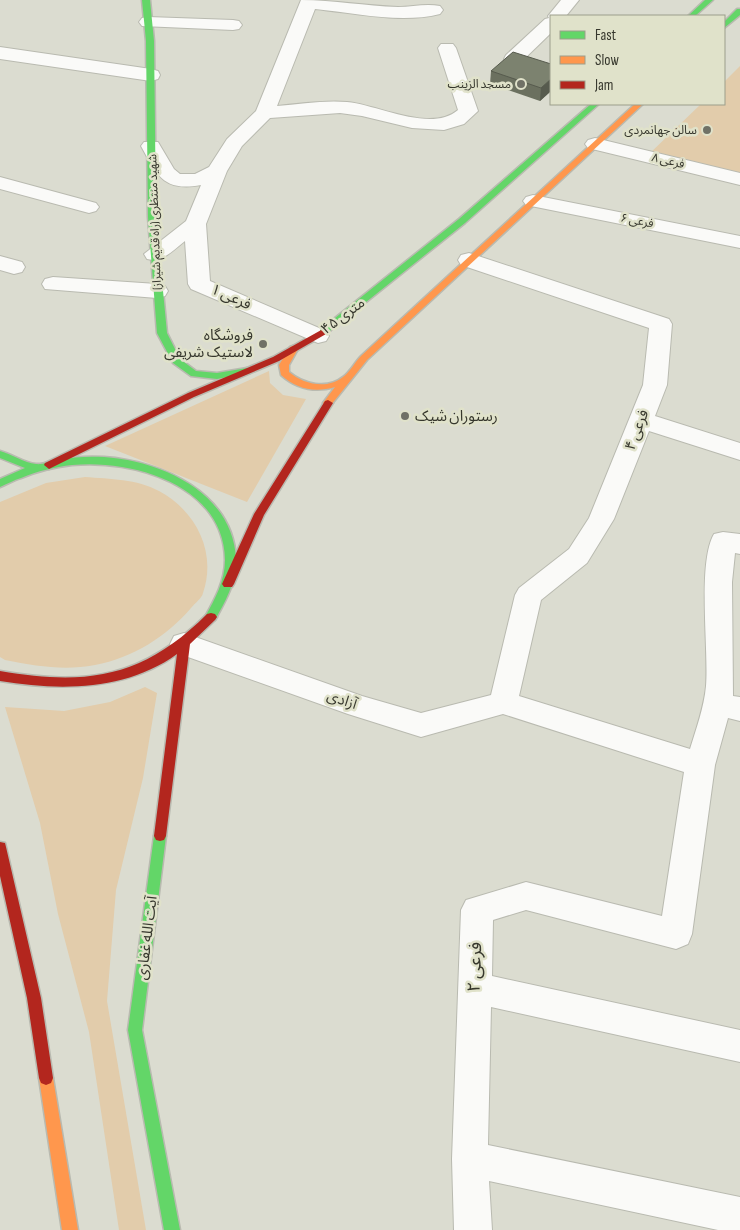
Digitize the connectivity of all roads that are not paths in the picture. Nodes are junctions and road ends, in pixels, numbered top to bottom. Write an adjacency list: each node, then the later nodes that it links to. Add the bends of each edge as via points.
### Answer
1 (146, 0): 9 (main road, شهید منتظری (راه قدیم شیراز))
2 (570, 0): 7 (street)
3 (709, 0): 8 (main road)
4 (309, 2): 5 (street, via 398,12); 19 (street)
5 (434, 10)
6 (740, 11): 12 (main road)
7 (559, 15)
8 (692, 15)
9 (148, 22): 11 (street); 16 (main road, شهید منتظری (راه قدیم شیراز))
10 (550, 24): 15 (street)
11 (233, 25)
12 (725, 25)
13 (447, 48): 19 (street, via 468,112 451,124 424,125 348,108)
14 (0, 53): 16 (street)
15 (513, 59)
16 (151, 75): 21 (main road, شهید منتظری (راه قدیم شیراز))
17 (594, 105): 33 (main road, ۴۵ متری, via 505,184)
18 (638, 105): 20 (main road)
19 (265, 113): 22 (street, via 234,143)
20 (595, 144): 23 (street, فرعی ۸); 25 (main road)
21 (152, 146): 22 (street, via 166,172 175,180 198,180); 29 (main road, شهید منتظری (راه قدیم شیراز))
22 (217, 171): 27 (street)
23 (740, 179)
24 (0, 183): 26 (street)
25 (533, 201): 28 (street, فرعی ۶); 30 (main road)
26 (89, 207)
27 (195, 224): 29 (street); 33 (street, فرعی ۱, via 199,284)
28 (740, 242)
29 (155, 254): 32 (main road, شهید منتظری (راه قدیم شیراز))
30 (469, 260): 36 (main road, via 364,358); 37 (street, فرعی ۴, via 662,324 655,385)
31 (53, 284): 32 (street)
32 (157, 291): 35 (main road, شهید منتظری (راه قدیم شیراز), via 162,333 168,350 179,364 196,376 214,378)
33 (318, 336): 34 (main road, ۴۵ متری)
34 (293, 349): 35 (main road, ۴۵ متری); 36 (main road, via 284,364 284,373 292,382 322,389)
35 (248, 371): 40 (main road, ۴۵ متری, via 191,395)
36 (344, 381): 44 (main road, via 259,514)
37 (642, 420): 38 (street); 47 (street, فرعی ۴, via 601,519 582,549 559,573 529,595)
38 (740, 452)
39 (0, 454): 41 (main road)
40 (49, 465): 41 (main road); 44 (main road, via 99,459 147,466 188,483 217,511 232,545)
41 (38, 468): 42 (main road)
42 (0, 483)
43 (740, 544): 48 (street, via 723,541 719,582 720,686)
44 (228, 584): 45 (main road, via 212,616)
45 (184, 644): 46 (main road, via 148,665 107,680 64,685 21,682); 47 (street, آزادی, via 421,725); 57 (main road, آیت الله غفاری, via 135,1030)
46 (0, 676)
47 (502, 703): 49 (street)
48 (729, 707): 49 (street)
49 (700, 765): 52 (street, فرعی ۲, via 676,934 526,896 477,910)
50 (0, 847): 51 (main road)
51 (7, 918): 56 (main road, via 34,998)
52 (475, 988): 53 (street); 54 (street, فرعی ۲)
53 (740, 1046)
54 (470, 1159): 55 (street); 58 (street, فرعی ۲)
55 (740, 1216)
56 (70, 1230)
57 (172, 1230)
58 (473, 1230)

